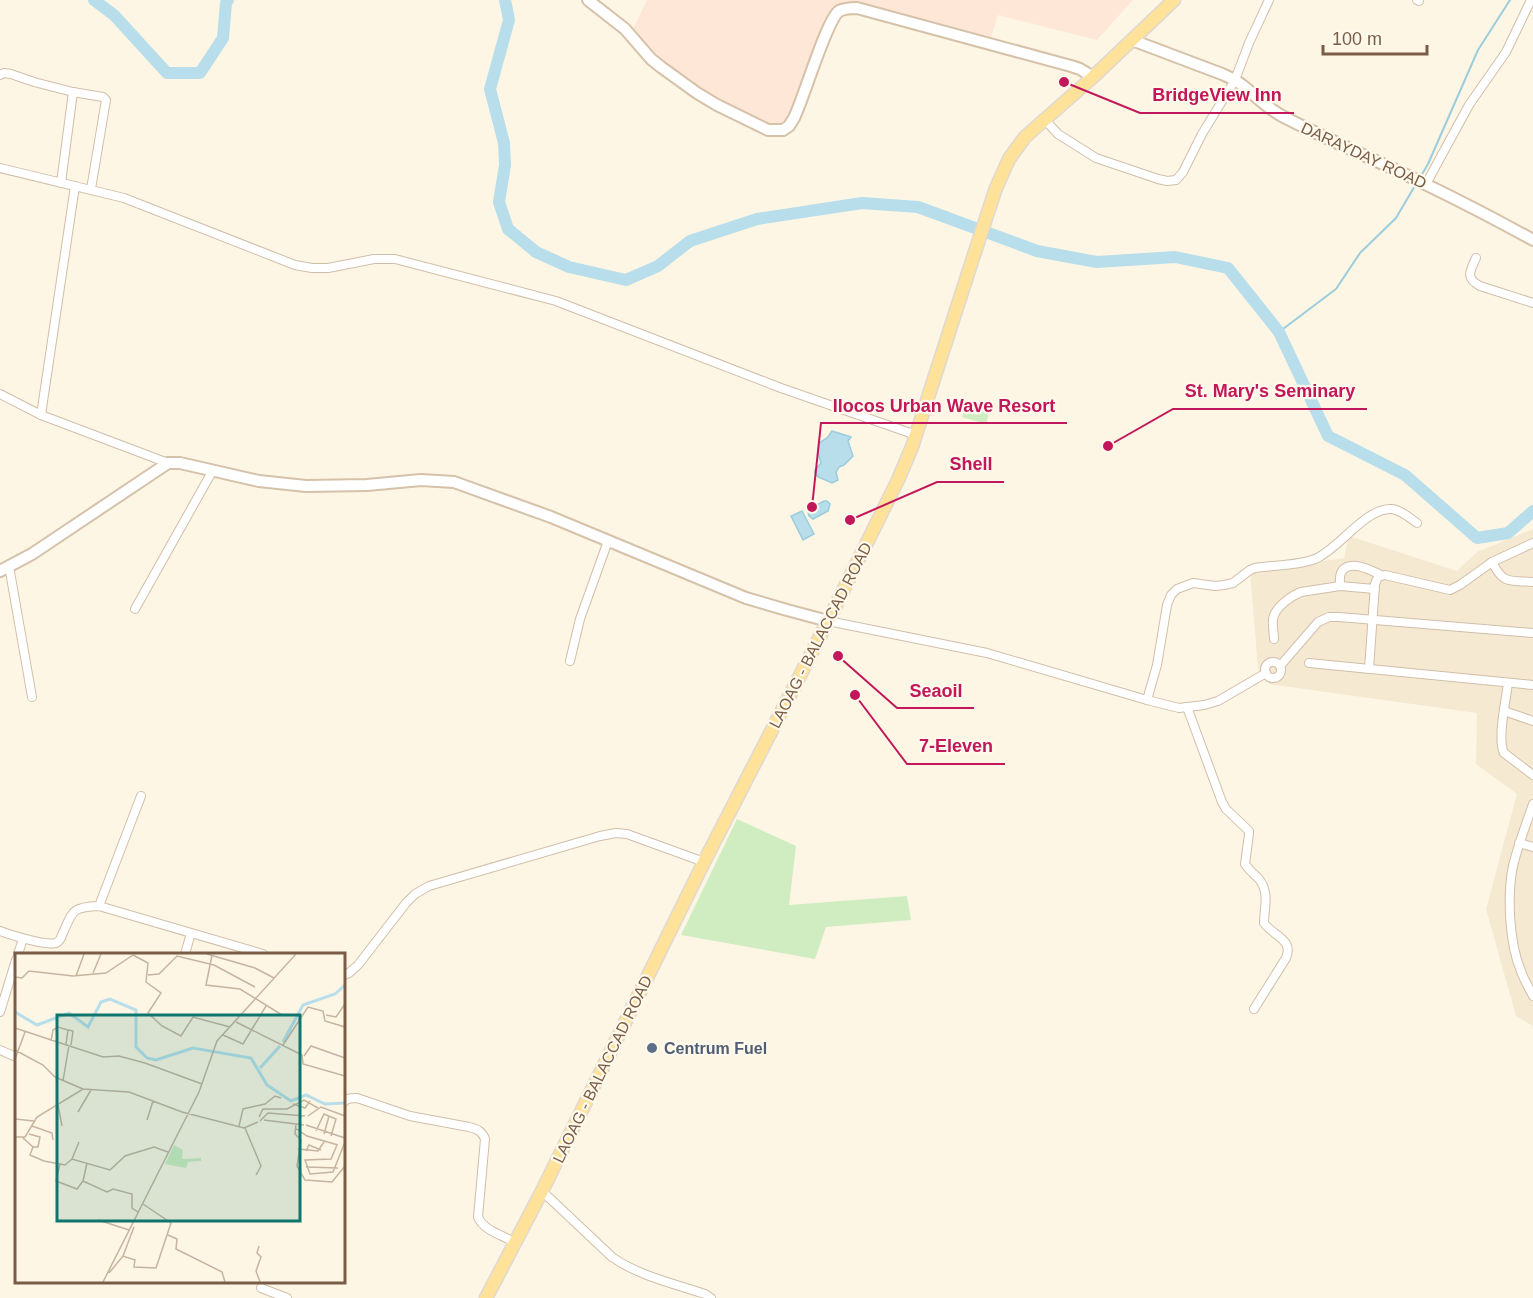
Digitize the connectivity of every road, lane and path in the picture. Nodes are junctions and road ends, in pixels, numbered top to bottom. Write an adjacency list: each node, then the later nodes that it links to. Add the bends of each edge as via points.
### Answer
1 (588, 0): 7 (street, via 625,29 661,67 717,105 768,130 789,126 829,27 840,11 847,8 1060,63)
2 (1174, 0): 5 (main road, LAOAG - BALACCAD ROAD)
3 (1269, 0): 8 (street)
4 (1531, 0): 13 (street, via 1506,52 1469,105)
5 (1132, 40): 7 (main road, LAOAG - BALACCAD ROAD); 8 (street, DARAYDAY ROAD)
6 (0, 75): 9 (street, via 11,74)
7 (1094, 77): 10 (main road, LAOAG - BALACCAD ROAD)
8 (1235, 80): 10 (street, via 1183,172 1172,182 1096,158 1058,134); 13 (street, DARAYDAY ROAD, via 1274,111)
9 (73, 92): 12 (street); 15 (street, via 106,100)
10 (1045, 120): 21 (main road, LAOAG - BALACCAD ROAD, via 1016,149 996,188)
11 (0, 168): 12 (street)
12 (61, 183): 14 (street)
13 (1424, 184): 16 (street, DARAYDAY ROAD)
14 (75, 186): 15 (street); 20 (street)
15 (91, 189): 21 (street, via 149,207 295,265 328,268 395,259 556,301 781,388)
16 (1533, 240)
17 (1476, 258): 18 (street, via 1471,272 1473,282)
18 (1533, 303)
19 (0, 394): 20 (street)
20 (41, 415): 22 (street)
21 (916, 435): 35 (main road, LAOAG - BALACCAD ROAD)
22 (168, 463): 23 (street); 28 (street, via 32,554)
23 (213, 470): 25 (street, via 259,481 306,486 454,482); 33 (street)
24 (1417, 522): 44 (street, via 1400,511 1386,510 1369,517 1313,560 1255,568 1224,585 1193,583 1178,589 1167,605)
25 (608, 541): 35 (street, via 746,598); 38 (street, via 580,619)
26 (1533, 543): 27 (street)
27 (1492, 562): 29 (street, via 1450,590); 30 (street, via 1502,578)
28 (4, 568): 43 (street)
29 (1381, 575): 31 (street, via 1347,567); 32 (street)
30 (1533, 582)
31 (1340, 586): 32 (street); 37 (street, via 1301,592 1289,598 1273,616)
32 (1375, 589): 34 (street)
33 (135, 609)
34 (1373, 620): 36 (street); 40 (street); 45 (street, via 1323,619 1280,666 1269,663 1266,673 1218,701)
35 (828, 621): 44 (street, via 997,655); 53 (main road, LAOAG - BALACCAD ROAD)
36 (1533, 633)
37 (1274, 639)
38 (570, 661)
39 (1309, 663): 40 (street)
40 (1369, 669): 41 (street)
41 (1508, 683): 42 (street); 46 (street)
42 (1533, 686)
43 (32, 697)
44 (1147, 700): 45 (street)
45 (1186, 707): 64 (street, via 1226,810 1249,831 1245,864 1264,889 1264,923 1287,944 1289,952)
46 (1504, 711): 47 (street); 48 (street, via 1502,749)
47 (1533, 721)
48 (1533, 775)
49 (141, 796): 54 (street)
50 (1533, 804): 51 (street)
51 (1519, 843): 52 (street); 63 (street, via 1512,875 1511,924 1520,970)
52 (1533, 847)
53 (704, 862): 62 (street, via 616,833 429,886 406,903 358,965); 69 (main road, LAOAG - BALACCAD ROAD)
54 (99, 906): 56 (street); 57 (street, via 73,912 57,942)
55 (0, 931): 57 (street)
56 (191, 933): 59 (street); 60 (street)
57 (23, 939): 58 (street)
58 (18, 953)
59 (185, 953)
60 (260, 953)
61 (15, 963): 65 (street)
62 (345, 975)
63 (1533, 996)
64 (1254, 1009)
65 (0, 1012)
66 (0, 1050): 67 (street)
67 (15, 1057)
68 (345, 1100): 70 (street, via 357,1098 410,1116 478,1129 485,1139 478,1217 485,1227)
69 (542, 1191): 70 (main road, LAOAG - BALACCAD ROAD); 74 (street, via 621,1263)
70 (514, 1242): 73 (main road, LAOAG - BALACCAD ROAD)
71 (261, 1288): 72 (street)
72 (287, 1298)
73 (486, 1298)
74 (711, 1298)

